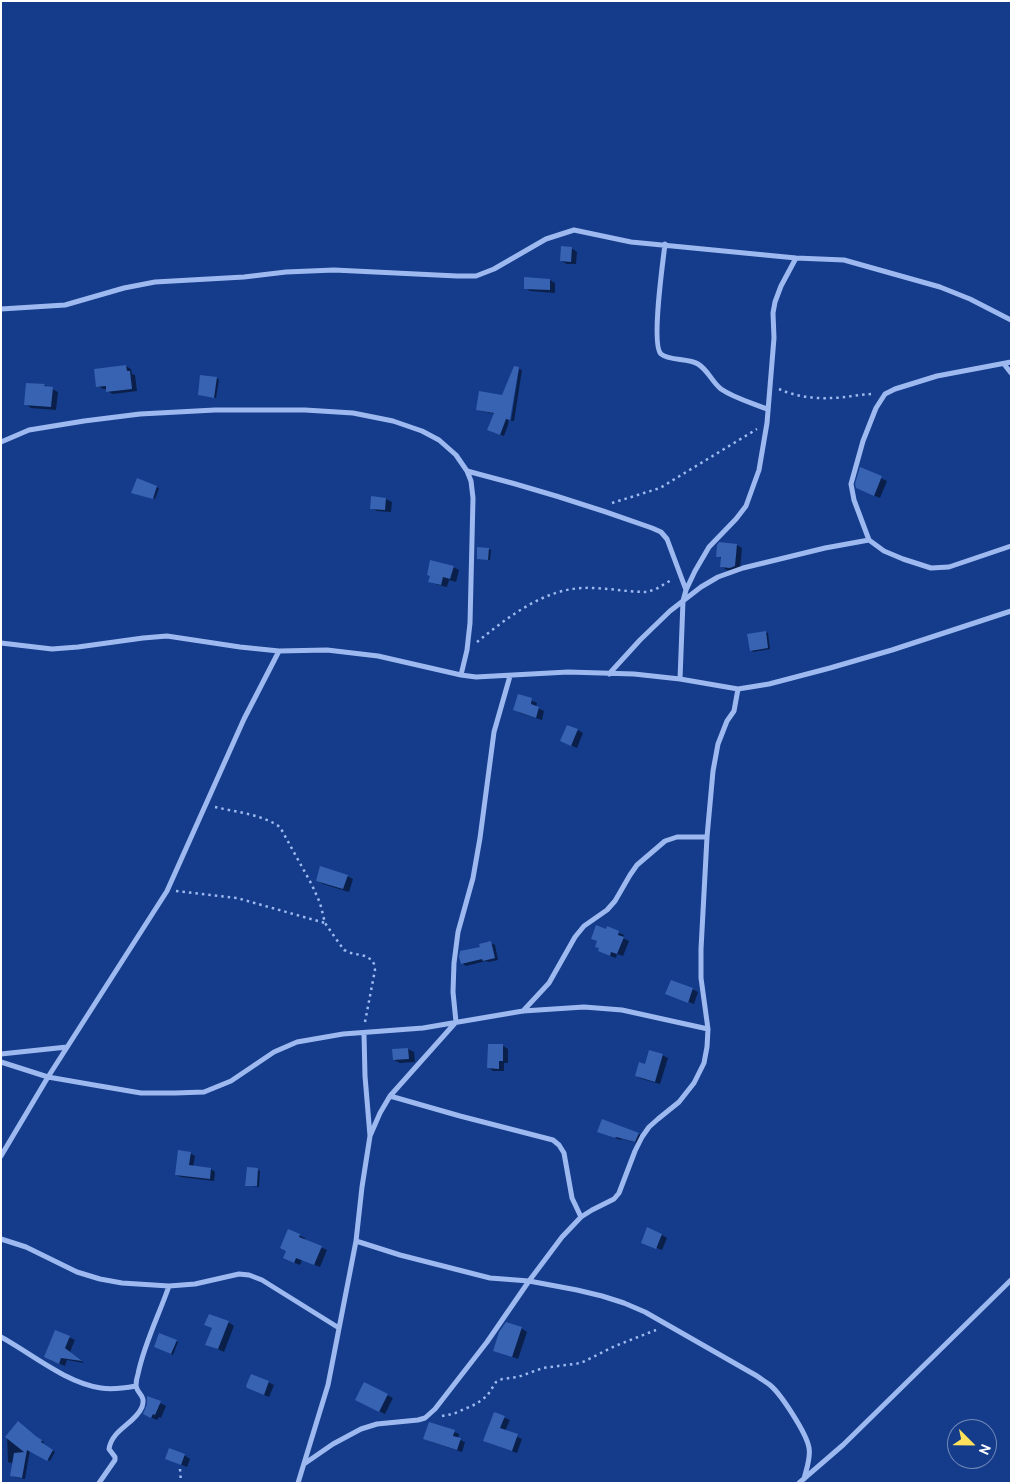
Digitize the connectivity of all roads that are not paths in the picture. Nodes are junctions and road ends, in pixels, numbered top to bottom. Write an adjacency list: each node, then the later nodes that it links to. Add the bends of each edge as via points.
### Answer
1 (665, 244): 2 (street); 3 (street, via 631,242 574,230 546,239 476,276 334,270 286,272 155,282 65,305); 8 (street, via 657,348 666,357 699,364 722,390)
2 (796, 258): 4 (street, via 844,260 931,284); 8 (street, via 781,286 773,312 773,354)
3 (1, 309)
4 (1011, 320)
5 (1011, 362): 6 (street)
6 (1004, 364): 7 (street); 11 (street, via 937,376 885,394 863,441 850,484)
7 (1011, 373)
8 (767, 408): 13 (street, via 759,470 746,506 709,547)
9 (1, 442): 10 (street, via 29,430 140,414 305,410 352,413 422,431 456,455)
10 (467, 471): 13 (street, via 536,489 661,532 667,539); 19 (street, via 473,498 470,624)
11 (869, 540): 12 (street, via 884,551 931,568 949,567); 14 (street, via 743,568 701,587)
12 (1011, 546)
13 (686, 590): 14 (street)
14 (683, 601): 18 (street, via 655,625); 21 (street)
15 (1011, 611): 22 (street, via 830,668)
16 (1, 643): 17 (street, via 52,649 167,636)
17 (279, 651): 19 (street, via 326,650 378,656); 28 (street, via 244,719 167,890)
18 (609, 674): 20 (street, via 568,672); 21 (street)
19 (461, 675): 20 (street, via 476,678)
20 (510, 676): 25 (street, via 494,732 479,846 458,932 453,992)
21 (680, 679): 22 (street)
22 (738, 689): 23 (street, via 734,711 718,744)
23 (707, 837): 24 (street, via 677,837 665,841 637,865 615,901 575,937 549,983); 26 (street, via 701,978)
24 (523, 1012): 25 (street); 26 (street, via 584,1007 622,1010)
25 (456, 1022): 27 (street); 32 (street)
26 (708, 1028): 35 (street, via 704,1063 694,1084 649,1128 614,1199)
27 (364, 1034): 31 (street, via 296,1042 274,1052 231,1081 204,1092 141,1093); 33 (street)
28 (67, 1047): 29 (street); 31 (street)
29 (1, 1054)
30 (1, 1062): 31 (street)
31 (48, 1076): 34 (street)
32 (390, 1096): 33 (street); 35 (street, via 553,1140 564,1153 572,1198)
33 (370, 1136): 37 (street)
34 (1, 1156)
35 (581, 1217): 39 (street)
36 (1, 1239): 40 (street, via 100,1279 122,1284)
37 (356, 1241): 39 (street, via 471,1274); 41 (street)
38 (1011, 1280): 45 (street)
39 (529, 1281): 44 (street, via 435,1410 418,1420 361,1429); 45 (street, via 602,1296 645,1312 770,1385 806,1439 809,1459)
40 (170, 1286): 41 (street, via 238,1274 250,1275); 43 (street, via 143,1354)
41 (339, 1328): 44 (street, via 328,1385)
42 (1, 1337): 43 (street, via 79,1382 100,1388)
43 (136, 1386): 46 (street, via 143,1403 138,1414 110,1444 115,1460)
44 (304, 1464): 47 (street)
45 (802, 1481)
46 (99, 1483)
47 (298, 1483)

